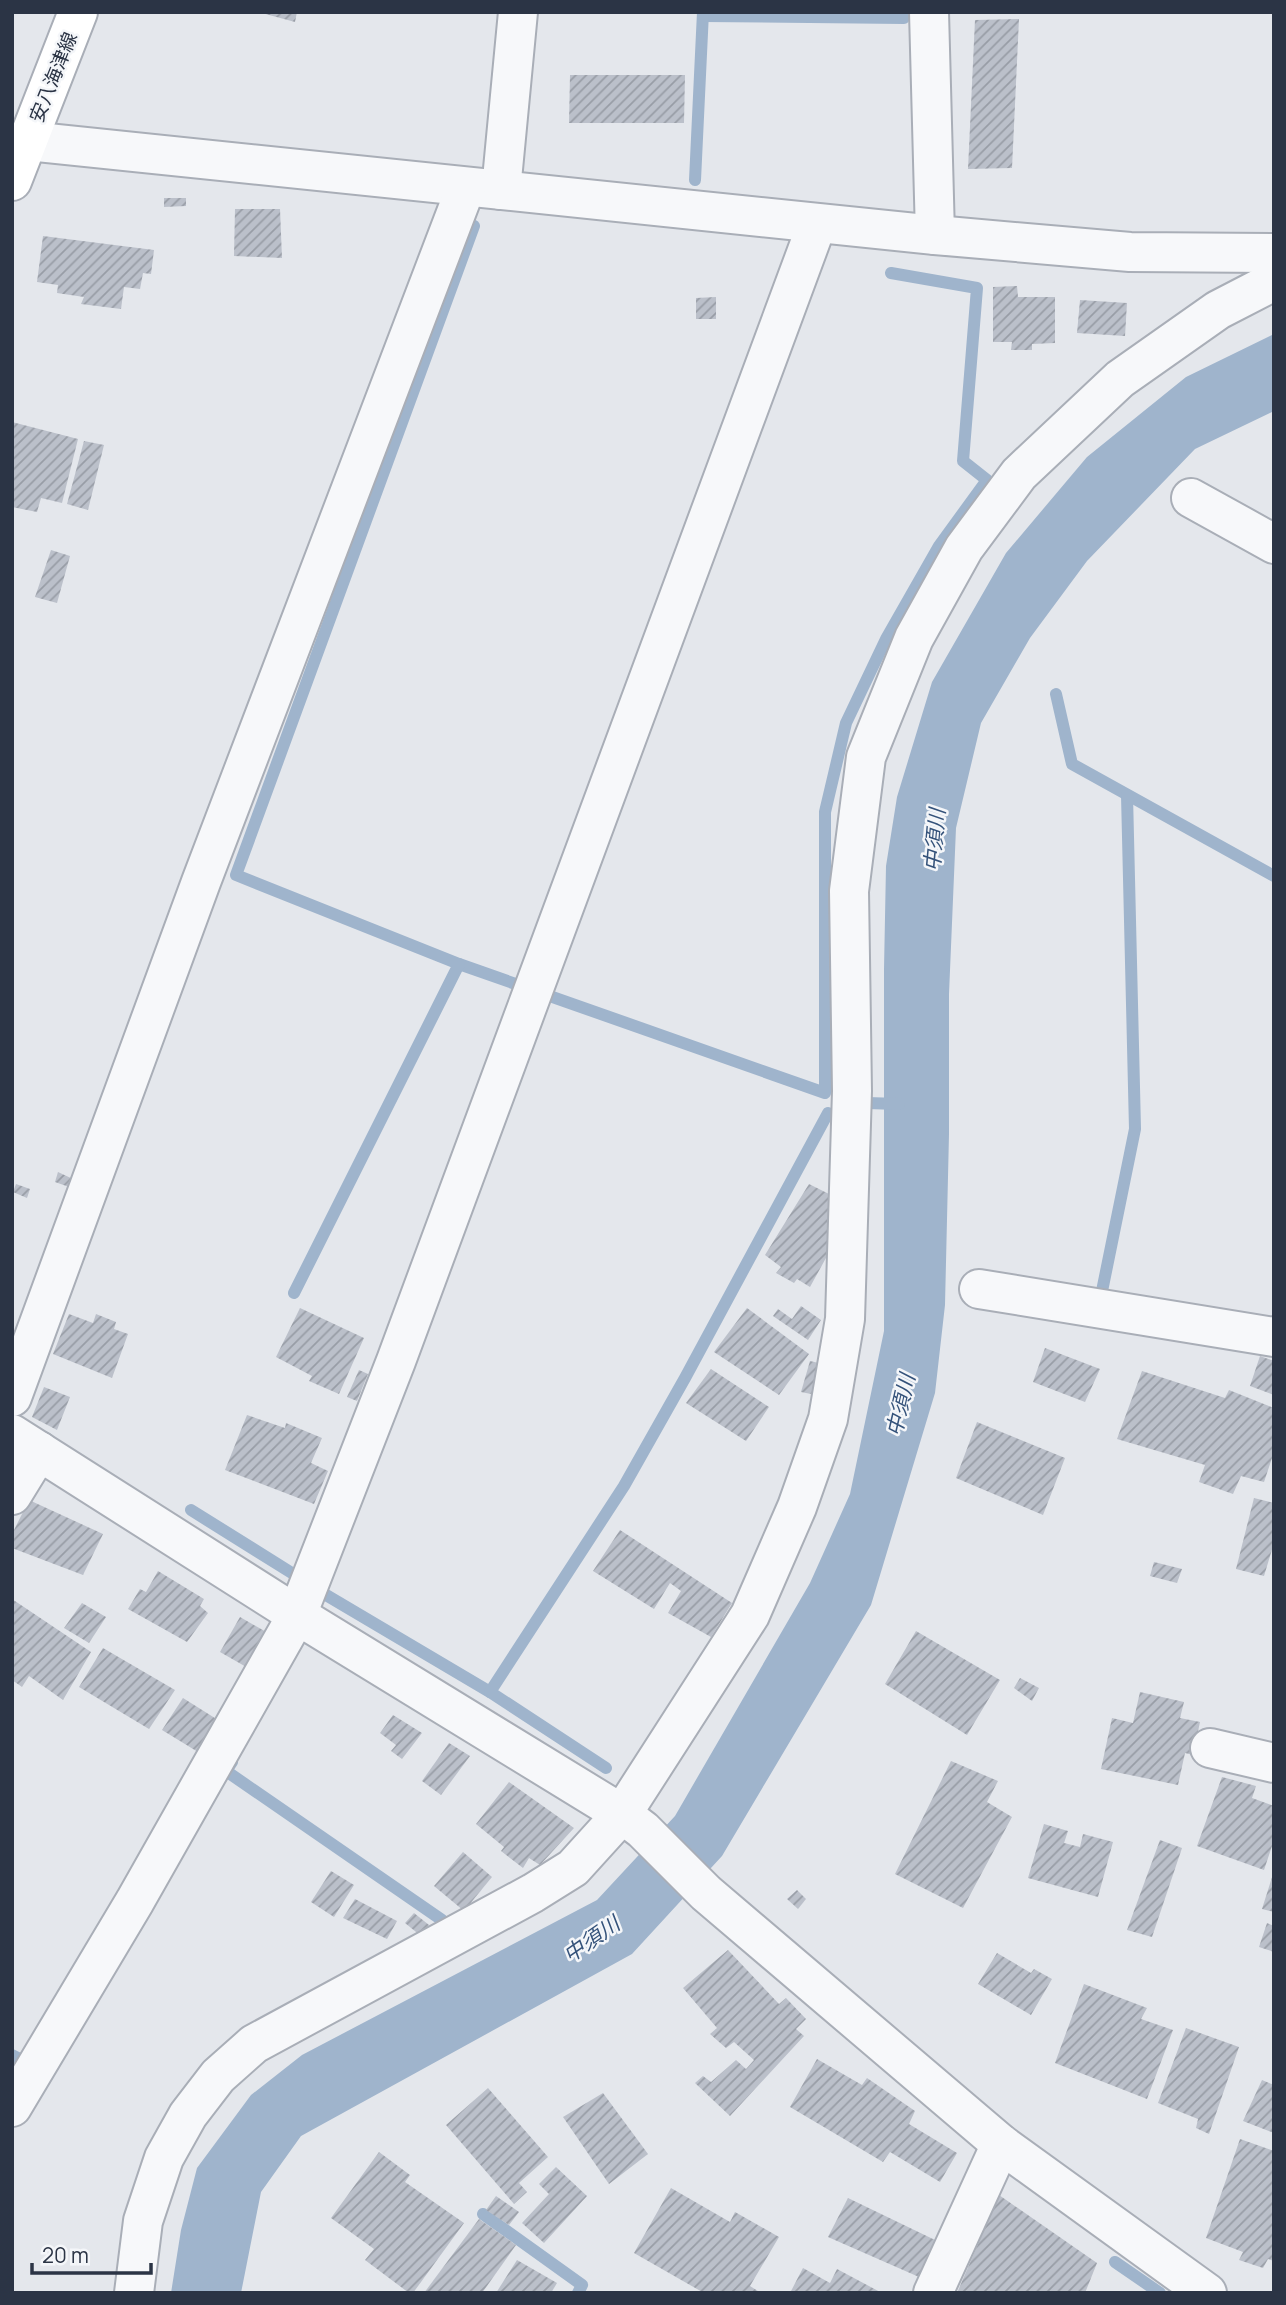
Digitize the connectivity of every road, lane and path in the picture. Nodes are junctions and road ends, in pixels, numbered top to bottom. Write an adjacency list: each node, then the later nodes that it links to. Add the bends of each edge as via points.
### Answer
1 (78, 12): 4 (main road, 安八海津線)
2 (518, 12): 6 (street)
3 (929, 12): 8 (street)
4 (20, 140): 5 (main road, 安八海津線); 6 (street)
5 (12, 181)
6 (484, 188): 7 (street); 15 (street, via 201,882)
7 (817, 224): 8 (street); 18 (street)
8 (935, 235): 9 (street, via 1130,252)
9 (1274, 253)
10 (1274, 281): 21 (street, via 1218,310 1120,379 1019,474 964,548 914,638 866,757 849,891 852,1091 845,1319 828,1419 797,1507 750,1615)
11 (1191, 498): 12 (street)
12 (1274, 544)
13 (979, 1289): 14 (street)
14 (1274, 1337)
15 (12, 1397)
16 (25, 1442): 17 (street); 18 (street)
17 (12, 1495)
18 (297, 1615): 21 (street); 22 (street)
19 (1210, 1748): 20 (street)
20 (1274, 1763)
21 (632, 1822): 23 (street, via 706,1893); 24 (street, via 533,1894 254,2043 218,2076 188,2115 164,2158 143,2221)
22 (12, 2107)
23 (1001, 2144): 25 (street); 26 (street)
24 (134, 2293)
25 (933, 2293)
26 (1207, 2293)

